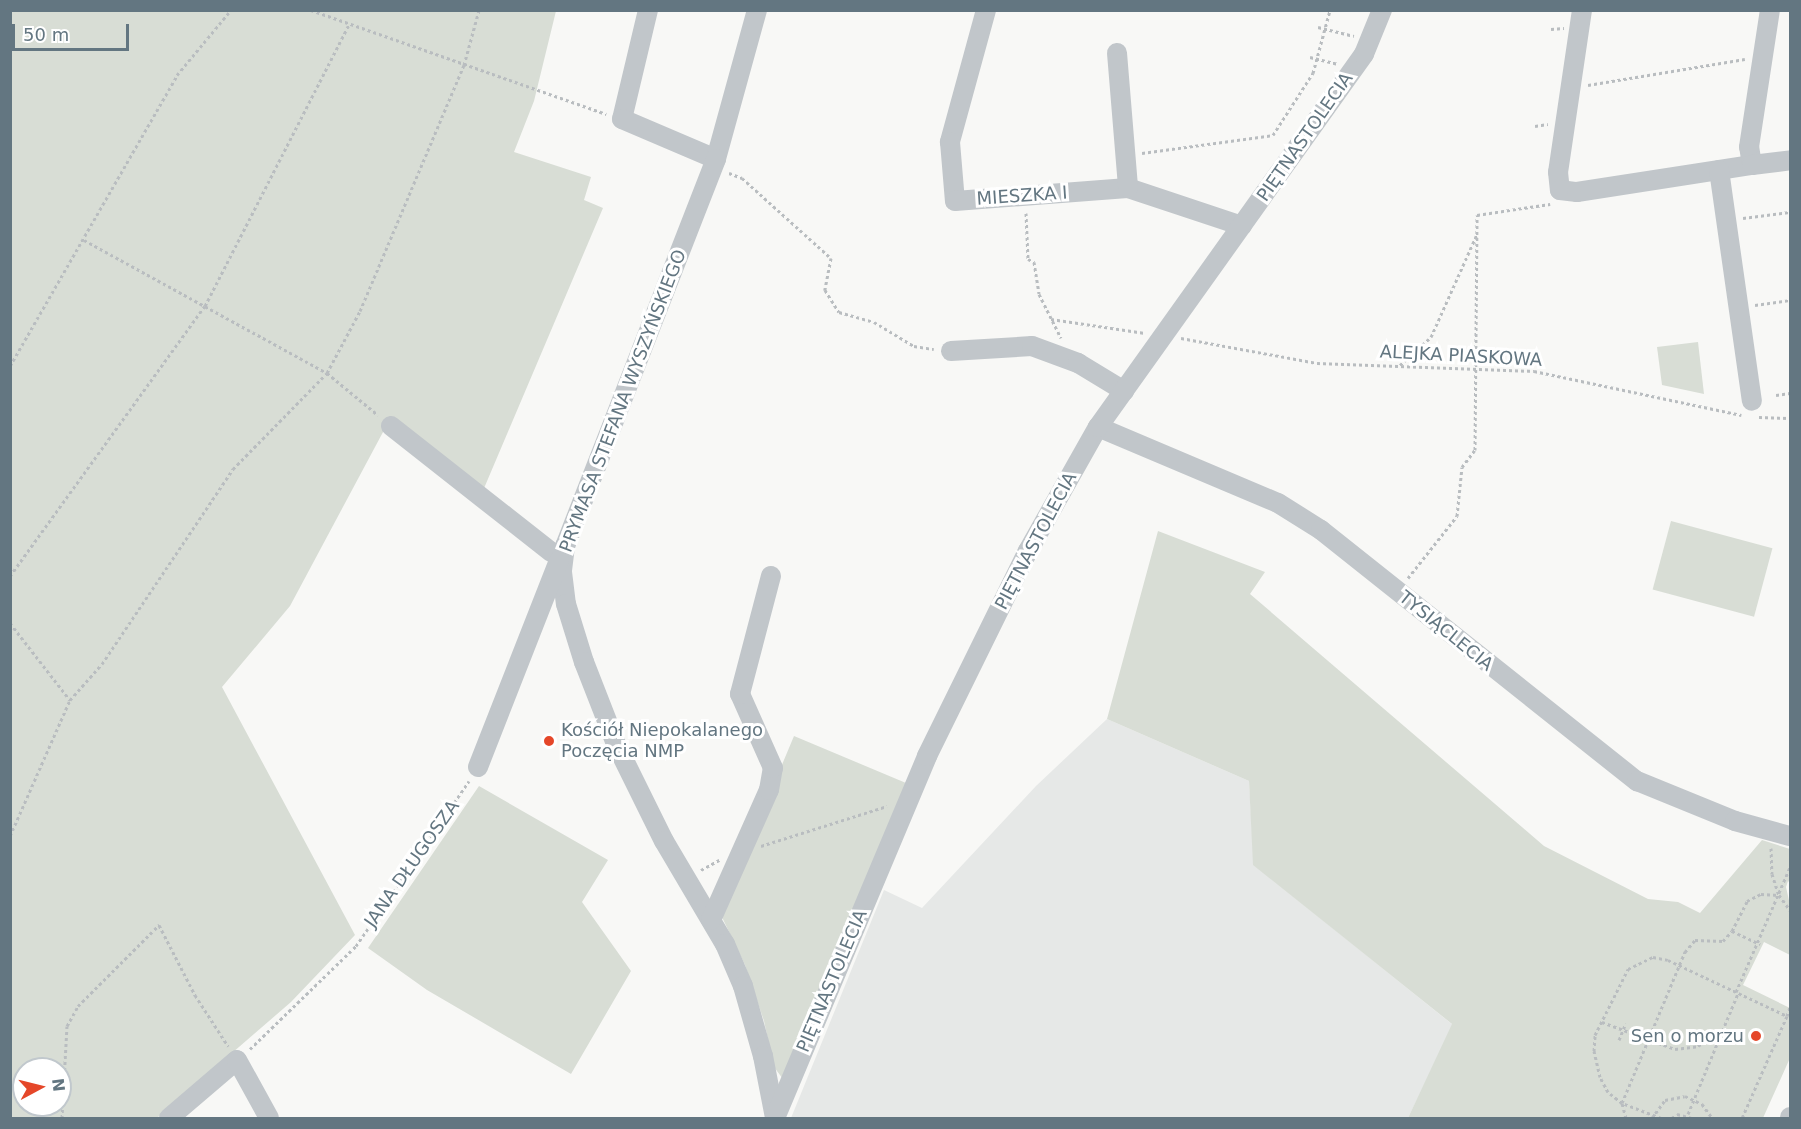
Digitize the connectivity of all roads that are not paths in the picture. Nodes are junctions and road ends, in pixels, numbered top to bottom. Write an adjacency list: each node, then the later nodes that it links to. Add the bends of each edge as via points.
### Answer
1 (648, 10): 9 (street, via 622,119)
2 (758, 10): 9 (street, PRYMASA STEFANA WYSZYŃSKIEGO)
3 (986, 10): 12 (street, MIESZKA I, via 950,142 955,201)
4 (1382, 10): 13 (street, PIĘTNASTOLECIA, via 1364,54)
5 (1582, 10): 11 (street, via 1558,172 1560,190 1577,192)
6 (1770, 10): 10 (street, via 1749,147)
7 (1117, 53): 12 (street)
8 (1791, 160): 10 (street)
9 (715, 163): 19 (street, PRYMASA STEFANA WYSZYŃSKIEGO)
10 (1752, 165): 11 (street)
11 (1719, 170): 16 (street)
12 (1128, 188): 13 (street, MIESZKA I)
13 (1242, 226): 15 (street, PIĘTNASTOLECIA)
14 (951, 351): 15 (street, via 1032,346 1072,361)
15 (1124, 391): 18 (street, PIĘTNASTOLECIA)
16 (1752, 401)
17 (391, 426): 19 (street)
18 (1098, 427): 22 (street, TYSIĄCLECIA, via 1278,503 1321,530 1637,781 1715,814); 26 (street, PIĘTNASTOLECIA, via 1028,550 908,799)
19 (558, 549): 21 (street); 23 (street, PRYMASA STEFANA WYSZYŃSKIEGO, via 566,604 616,744)
20 (771, 576): 23 (street, via 740,693 773,768 769,790)
21 (478, 767)
22 (1783, 834)
23 (711, 920): 26 (street, PRYMASA STEFANA WYSZYŃSKIEGO, via 743,986 763,1056)
24 (182, 1115): 25 (street, via 237,1060)
25 (269, 1119)
26 (775, 1119)

